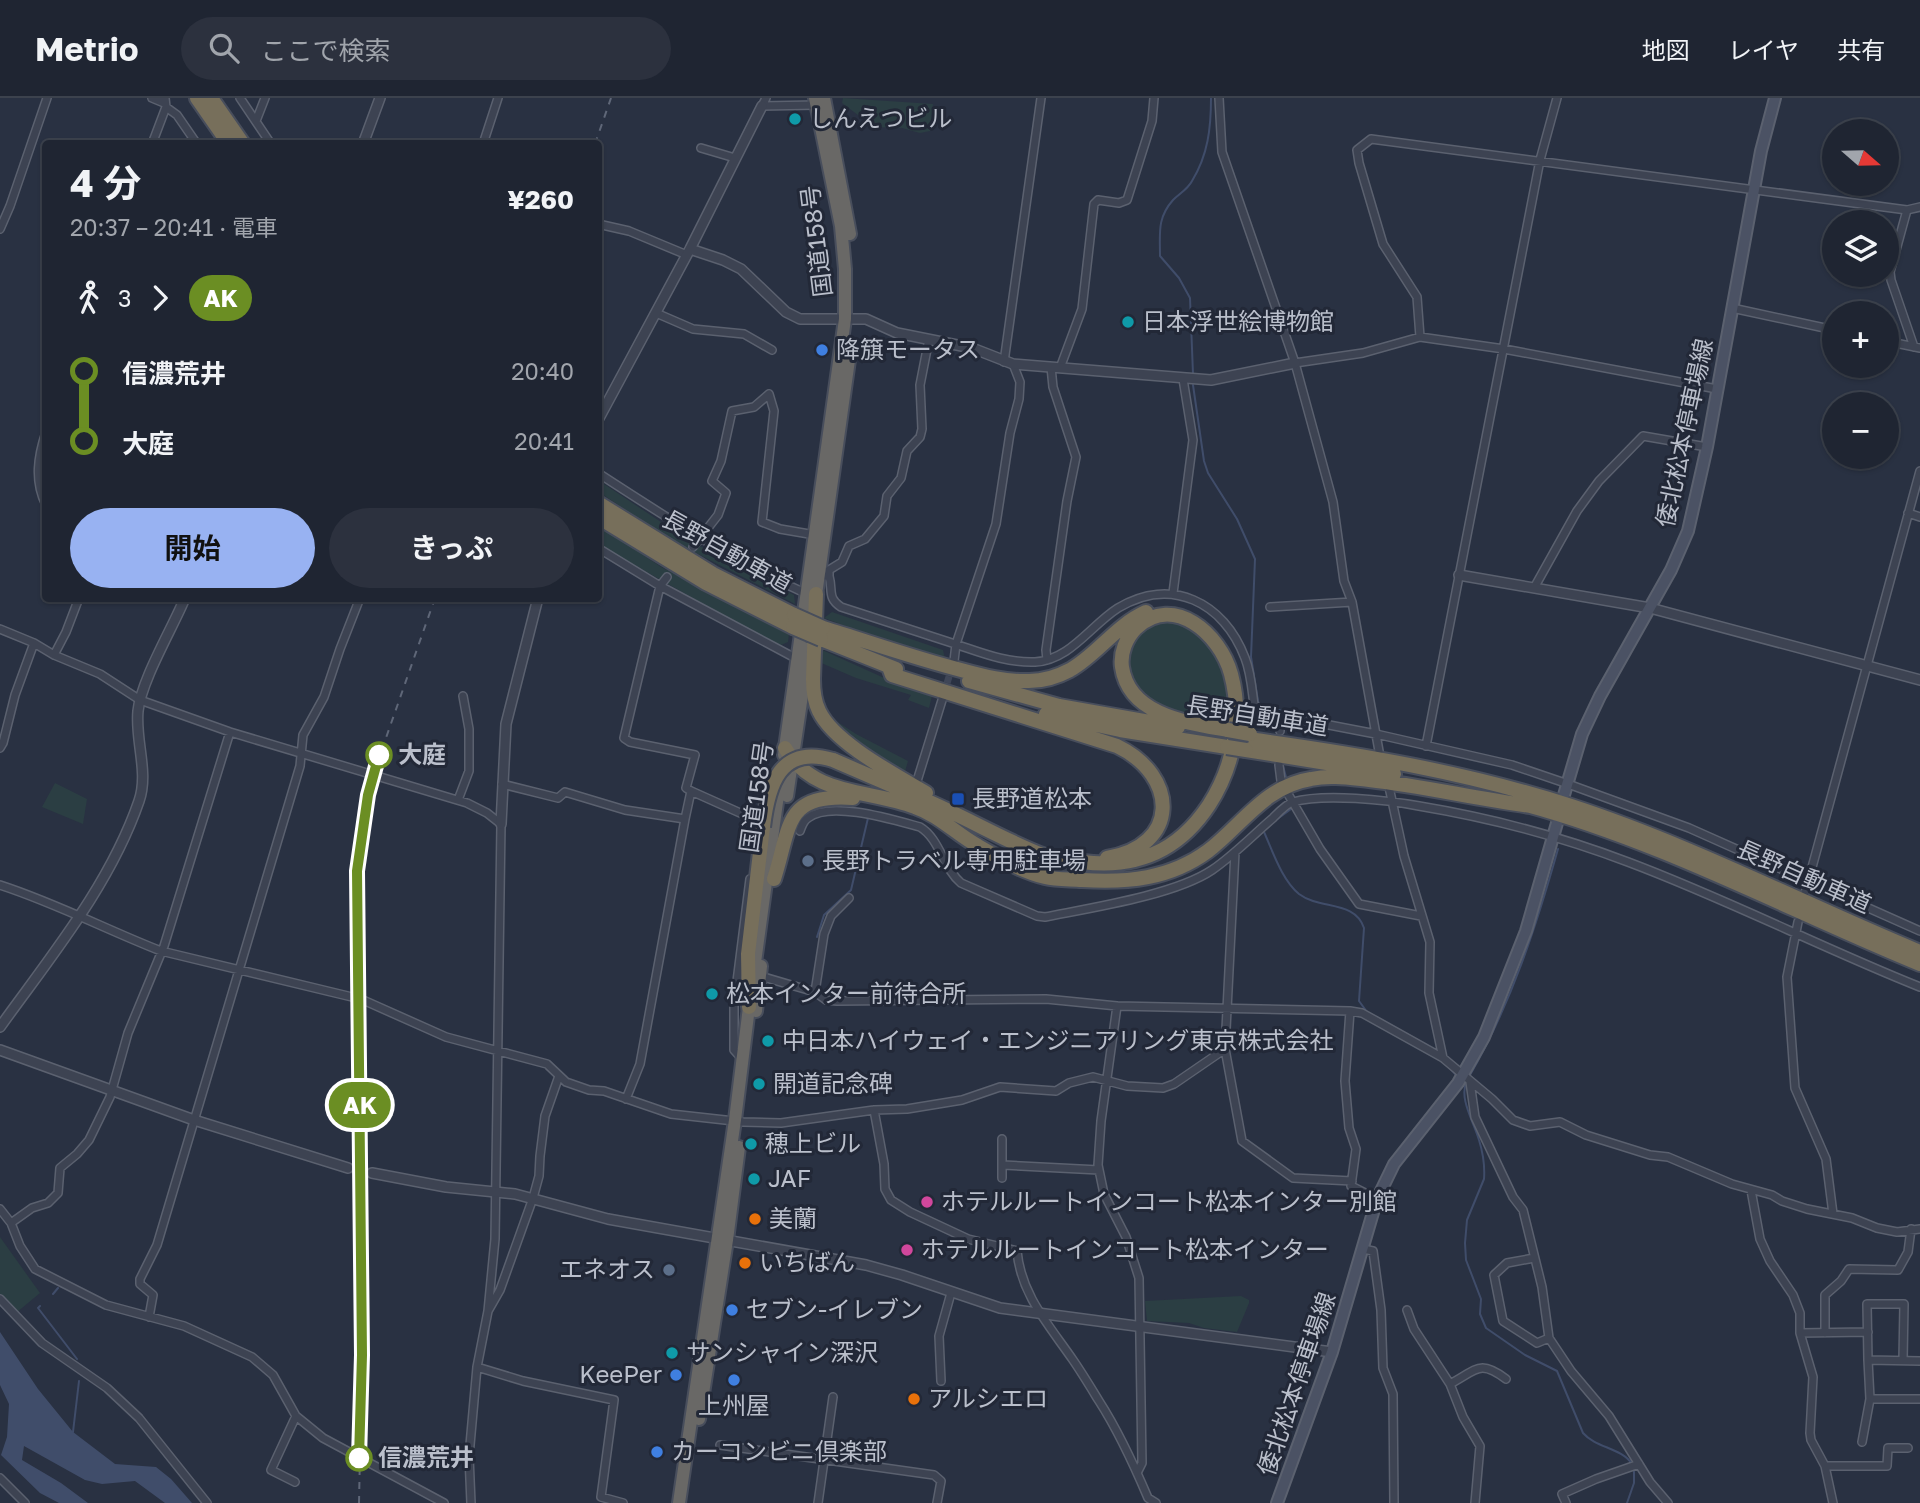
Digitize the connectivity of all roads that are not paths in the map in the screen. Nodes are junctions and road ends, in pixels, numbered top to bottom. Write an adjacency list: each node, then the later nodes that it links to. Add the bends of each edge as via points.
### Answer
1 (47, 98): 32 (street)
2 (152, 98): 16 (street)
3 (197, 98): 20 (highway)
4 (211, 98): 21 (highway)
5 (240, 98): 17 (street)
6 (265, 98): 17 (street)
7 (380, 98): 23 (street)
8 (498, 98): 24 (street)
9 (1041, 98): 44 (street)
10 (1154, 98): 46 (street, via 1152,121 1126,200 1094,204 1082,309)
11 (1219, 98): 45 (street, via 1222,152)
12 (1557, 98): 27 (street)
13 (1775, 98): 28 (main road, 倭北松本停車場線)
14 (818, 100): 15 (street); 36 (highway, 国道158号, via 841,226)
15 (764, 102): 26 (street)
16 (165, 103): 18 (street); 19 (street)
17 (256, 121): 22 (street)
18 (153, 140)
19 (194, 140)
20 (226, 140)
21 (240, 140)
22 (268, 140)
23 (364, 140)
24 (484, 140)
25 (701, 148): 26 (street)
26 (736, 158): 33 (street)
27 (1540, 160): 28 (street); 38 (street, via 1385,139 1371,139 1357,150 1383,244 1417,297); 42 (street)
28 (1754, 191): 30 (street); 34 (main road, 倭北松本停車場線)
29 (1920, 207): 30 (street)
30 (1907, 210): 41 (street, via 1891,280)
31 (602, 225): 33 (street)
32 (0, 229)
33 (688, 252): 35 (street); 36 (street, via 741,269 786,312 800,319)
34 (1732, 309): 37 (street); 48 (main road, 倭北松本停車場線)
35 (656, 313): 43 (street, via 692,329 744,334); 49 (street)
36 (849, 319): 39 (street, via 866,319); 59 (highway, 国道158号); 64 (highway, 国道158号)
37 (1822, 328)
38 (1420, 337): 42 (street); 45 (street, via 1363,353)
39 (929, 339): 44 (street, via 972,348); 64 (street, via 920,386 920,437 907,451 901,478 887,496 884,516 865,539 849,546 842,562)
40 (1899, 344): 41 (street)
41 (1917, 347)
42 (1504, 349): 48 (street); 63 (street)
43 (772, 350)
44 (1009, 363): 46 (street); 81 (street, via 1020,382 1019,399 996,524)
45 (1294, 363): 47 (street, via 1211,380); 74 (street, via 1332,502 1344,581)
46 (1055, 367): 47 (street); 84 (street, via 1053,387 1076,457)
47 (1183, 379): 68 (street, via 1193,440)
48 (1717, 389): 50 (main road, 倭北松本停車場線)
49 (602, 413)
50 (1707, 447): 67 (street, via 1643,436 1577,511); 76 (main road, 倭北松本停車場線, via 1688,531)
51 (42, 449): 54 (street, via 37,471)
52 (1920, 471): 56 (street)
53 (602, 476): 60 (street)
54 (42, 495)
55 (602, 505): 77 (highway, 長野自動車道)
56 (1908, 513): 57 (street); 86 (street)
57 (1920, 517)
58 (602, 519): 77 (highway, 長野自動車道, via 706,583)
59 (816, 535): 60 (street, via 762,522 774,411 769,394 754,407 732,411 712,481 726,493 718,516); 69 (highway, 国道158号)
60 (700, 539): 61 (street); 69 (street, via 751,568)
61 (693, 547)
62 (602, 550): 66 (street)
63 (1459, 575): 67 (street); 99 (street)
64 (824, 576): 69 (highway, 国道158号); 81 (street, via 831,583 834,603 841,607)
65 (667, 577): 66 (street)
66 (660, 586): 83 (street); 109 (street, via 624,738 695,755 686,788)
67 (1534, 588): 76 (street)
68 (1173, 593): 84 (street, via 1137,598 1059,656); 92 (street, via 1204,605 1219,617 1245,659 1254,705)
69 (812, 594): 83 (highway, 国道158号); 102 (highway, 国道158号); 121 (highway, via 813,693 824,720 873,761)
70 (77, 602): 82 (street)
71 (183, 602): 91 (street)
72 (358, 602): 101 (street, via 324,697 303,735)
73 (537, 602): 107 (street, via 506,724)
74 (1352, 602): 75 (street); 95 (street)
75 (1270, 607)
76 (1650, 608): 86 (street); 106 (main road, 倭北松本停車場線, via 1582,734)
77 (794, 621): 79 (highway, 長野自動車道, bridge)
78 (0, 629): 80 (street)
79 (822, 633): 87 (highway, 長野自動車道); 96 (highway, 長野自動車道, via 1026,697); 127 (highway, via 998,678 1028,681 1069,671 1125,624 1148,611 1193,613 1220,634 1233,655 1243,704 1240,751 1221,800 1195,834 1163,858 1130,870)
80 (34, 643): 82 (street); 98 (street)
81 (957, 644): 84 (street, via 1006,660); 85 (street)
82 (54, 655): 91 (street, via 100,674)
83 (797, 659): 102 (highway, 国道158号)
84 (1047, 660)
85 (954, 661)
86 (1866, 666): 88 (street); 128 (street)
87 (889, 667): 96 (highway, 長野自動車道, via 1057,717); 125 (highway, via 892,675 1117,746 1144,763 1162,797 1153,833 1120,855)
88 (1920, 680)
89 (463, 696): 112 (street, via 469,771)
90 (943, 697): 104 (street)
91 (140, 700): 94 (street); 132 (street, via 140,799 116,854)
92 (1280, 716): 93 (street); 95 (street)
93 (1280, 730)
94 (230, 732): 101 (street); 137 (street)
95 (1376, 734): 99 (street); 100 (street)
96 (1228, 738): 97 (highway, 長野自動車道, bridge); 125 (highway, via 1169,717 1136,696 1121,662 1136,628 1159,617 1177,617 1201,626 1219,646 1231,675 1237,710 1227,769 1198,820 1159,852 1116,865)
97 (1248, 741): 115 (highway, 長野自動車道); 138 (highway, 長野自動車道, via 1361,756 1493,783 1596,814)
98 (1, 745)
99 (1426, 746): 106 (street)
100 (1379, 751)
101 (301, 753): 112 (street); 140 (street)
102 (788, 754): 114 (highway, via 816,780); 117 (highway, 国道158号); 126 (highway, 国道158号)
103 (1279, 765): 105 (street)
104 (917, 781)
105 (1281, 781)
106 (1568, 783): 110 (main road, 倭北松本停車場線); 128 (street, via 1689,828)
107 (502, 784): 116 (street, via 558,798 565,792 625,810); 120 (street)
108 (1389, 788): 113 (street)
109 (691, 791): 116 (street); 117 (street)
110 (1564, 795)
111 (1289, 798): 113 (street); 124 (street); 133 (street, via 1359,904)
112 (458, 800): 120 (street)
113 (1393, 801): 123 (street, via 1482,816); 133 (street)
114 (902, 806): 118 (street); 126 (highway, via 826,798 804,805 789,823); 127 (highway, via 936,817 979,847 1024,868)
115 (1531, 806): 127 (highway, via 1394,783 1311,778 1276,791 1209,850 1172,870 1121,882); 139 (highway, 長野自動車道, via 1666,854)
116 (685, 819): 160 (street, via 640,1065)
117 (765, 822): 121 (highway, bridge, via 769,791 779,772 805,757 822,757); 147 (highway, via 748,954); 155 (street, via 734,1005 734,1050)
118 (903, 822): 122 (street, via 826,812 810,816); 124 (street, via 929,832 961,883 1045,917 1176,887 1211,871)
119 (1557, 823): 123 (main road, 倭北松本停車場線)
120 (501, 824): 153 (street)
121 (987, 829): 125 (highway)
122 (800, 831)
123 (1554, 836): 136 (street, via 1628,861); 157 (main road, 倭北松本停車場線, via 1513,967)
124 (1235, 852): 148 (street)
125 (1060, 860)
126 (775, 879): 141 (highway, 国道158号)
127 (1064, 879)
128 (1808, 880): 130 (street); 135 (street)
129 (0, 885): 132 (street)
130 (1805, 893)
131 (849, 898): 143 (street, via 831,916 824,934)
132 (80, 915): 137 (street); 150 (street)
133 (1421, 916): 154 (street, via 1430,942 1429,993)
134 (1798, 922): 136 (street)
135 (1920, 931)
136 (1796, 933): 142 (street); 176 (street, via 1787,977 1795,1088 1826,1159)
137 (162, 951): 140 (street); 159 (street, via 128,1033)
138 (1920, 952)
139 (1920, 964)
140 (239, 969): 144 (street); 162 (street)
141 (760, 976): 143 (street); 163 (highway, 国道158号)
142 (1920, 987)
143 (815, 992): 146 (street, via 837,1002 1046,999)
144 (352, 997)
145 (363, 1000): 153 (street, via 446,1037)
146 (1117, 1006): 148 (street); 158 (street)
147 (749, 1007): 155 (highway, 国道158号)
148 (1227, 1007): 149 (street); 151 (street)
149 (1350, 1011): 154 (street, via 1363,1013); 170 (street, via 1345,1081 1349,1128 1356,1149)
150 (0, 1027)
151 (1225, 1049): 158 (street, via 1163,1088 1126,1086); 170 (street, via 1242,1141 1293,1178)
152 (0, 1050): 159 (street)
153 (497, 1050): 156 (street, via 547,1064); 172 (street)
154 (1443, 1058): 157 (street)
155 (742, 1060): 163 (highway, 国道158号)
156 (558, 1076): 160 (street); 173 (street, via 545,1116)
157 (1466, 1078): 171 (street, via 1513,1120 1530,1126 1560,1122 1586,1135 1668,1157); 174 (main road, 倭北松本停車場線, via 1403,1150); 182 (street, via 1475,1117 1523,1210)
158 (1107, 1079): 161 (street, via 1080,1079 1056,1091 1000,1087 962,1100); 167 (street)
159 (111, 1091): 162 (street); 177 (street, via 89,1140 60,1168 58,1194)
160 (626, 1099): 163 (street, via 671,1114)
161 (874, 1110): 163 (street, via 781,1123); 187 (street, via 889,1198 968,1239 1017,1251 1024,1284)
162 (194, 1120): 166 (street); 188 (street, via 157,1245 140,1279 153,1295)
163 (739, 1121): 180 (highway, 国道158号)
164 (1002, 1139): 165 (street)
165 (1003, 1166): 167 (street); 169 (street)
166 (348, 1168)
167 (1099, 1170): 189 (street, via 1104,1194 1133,1255 1139,1278)
168 (372, 1174): 172 (street)
169 (1002, 1178)
170 (1352, 1181): 174 (street, via 1354,1189)
171 (1751, 1190): 176 (street); 191 (street, via 1760,1239 1793,1295 1800,1313)
172 (496, 1193): 173 (street); 186 (street)
173 (533, 1198): 180 (street, via 608,1219); 186 (street)
174 (1377, 1199): 181 (main road, 倭北松本停車場線)
175 (0, 1209): 177 (street)
176 (1833, 1214): 178 (street, via 1897,1232)
177 (11, 1223): 188 (street, via 35,1269 106,1305)
178 (1911, 1229): 179 (street); 192 (street, via 1908,1252 1898,1270 1849,1269 1825,1295)
179 (1920, 1229)
180 (722, 1239): 183 (street, via 874,1267); 221 (highway, 国道158号); 222 (highway, 国道158号)
181 (1363, 1250): 194 (main road, 倭北松本停車場線); 226 (street, via 1373,1251 1383,1368 1393,1394)
182 (1534, 1258): 193 (street); 193 (street, via 1507,1264 1494,1275 1503,1321 1536,1343)
183 (951, 1293): 187 (street); 200 (street, via 939,1336)
184 (0, 1299): 217 (street, via 42,1343 107,1388 139,1418)
185 (1407, 1310): 201 (street)
186 (488, 1311): 198 (street)
187 (1040, 1314): 189 (street); 212 (street, via 1101,1404)
188 (149, 1317): 205 (street, via 192,1329 252,1357 273,1375)
189 (1140, 1327): 194 (street); 212 (street, via 1142,1463)
190 (1868, 1332): 192 (street); 195 (street); 196 (street, via 1867,1304 1904,1304)
191 (1800, 1333): 192 (street); 211 (street, via 1813,1377 1811,1440)
192 (1825, 1333)
193 (1549, 1338): 210 (street)
194 (1332, 1352): 225 (main road, 倭北松本停車場線)
195 (1868, 1360): 196 (street); 203 (street)
196 (1903, 1360): 197 (street)
197 (1920, 1361)
198 (477, 1367): 219 (street, via 469,1456); 220 (street, via 614,1399 601,1497)
199 (1506, 1379): 201 (street, via 1483,1366)
200 (941, 1381)
201 (1450, 1384): 227 (street, via 1480,1446)
202 (833, 1397): 209 (street)
203 (1870, 1399): 204 (street); 206 (street)
204 (1920, 1399)
205 (296, 1416): 214 (street, via 271,1470); 218 (street, via 323,1438)
206 (1862, 1442)
207 (720, 1444): 209 (street)
208 (1908, 1448): 211 (street, via 1888,1448 1887,1466)
209 (824, 1460): 223 (street); 224 (street, via 934,1475 941,1481)
210 (1639, 1464): 228 (street, via 1562,1494); 229 (street)
211 (1825, 1466): 230 (street)
212 (1137, 1472): 215 (street)
213 (0, 1478): 216 (street)
214 (295, 1482)
215 (1152, 1502)
216 (25, 1503)
217 (207, 1503)
218 (444, 1503)
219 (471, 1503)
220 (623, 1503)
221 (679, 1503)
222 (687, 1503)
223 (818, 1503)
224 (937, 1503)
225 (1277, 1503)
226 (1394, 1503)
227 (1475, 1503)
228 (1566, 1503)
229 (1668, 1503)
230 (1833, 1503)

